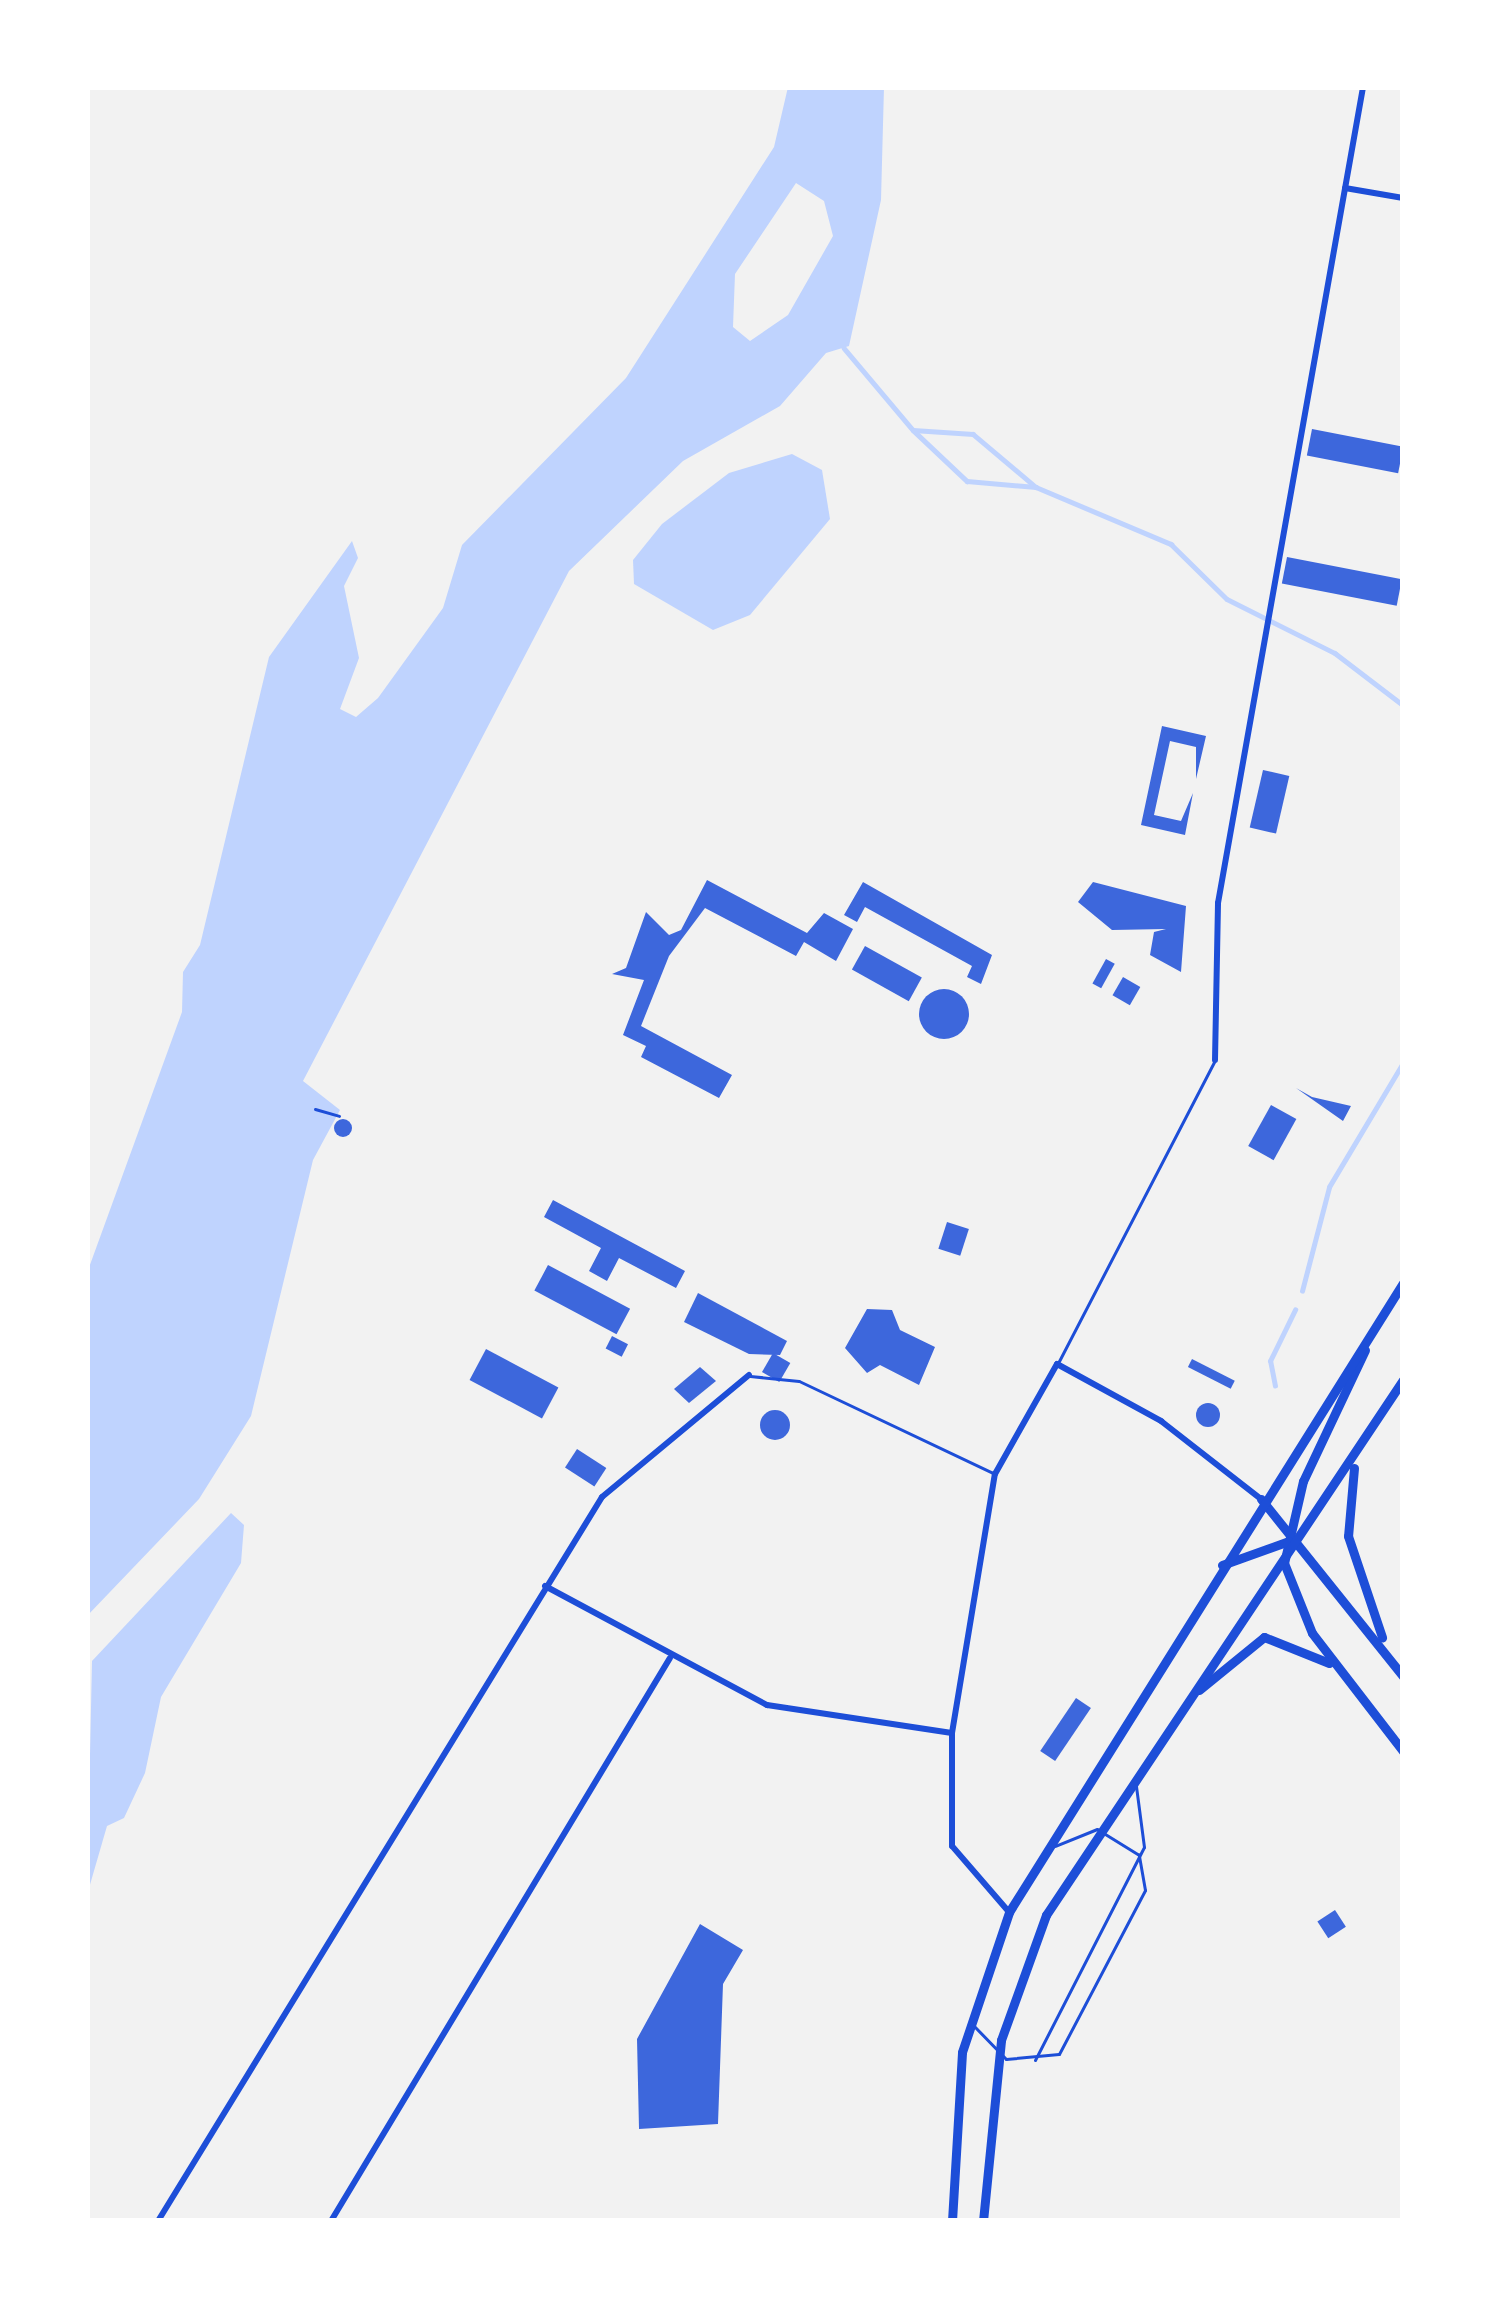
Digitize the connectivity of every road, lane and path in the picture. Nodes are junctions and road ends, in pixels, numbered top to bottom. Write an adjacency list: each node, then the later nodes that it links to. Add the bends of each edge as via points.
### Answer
1 (1363, 87): 2 (street)
2 (1345, 188): 3 (street); 4 (street, via 1217,903)
3 (1403, 198)
4 (1215, 1060): 9 (lane)
5 (315, 1109): 6 (path)
6 (339, 1116)
7 (1403, 1282): 8 (main road)
8 (1369, 1340): 14 (main road); 15 (main road)
9 (1057, 1364): 13 (street); 14 (street, via 1161,1420)
10 (748, 1375): 13 (lane, via 799,1381); 20 (street, via 609,1488)
11 (1403, 1380): 12 (main road)
12 (1355, 1463): 17 (main road); 21 (main road, via 1348,1536)
13 (995, 1474): 26 (street)
14 (1261, 1499): 15 (main road); 19 (main road)
15 (1288, 1526): 16 (main road); 17 (main road)
16 (1285, 1541): 17 (main road); 18 (main road); 19 (main road)
17 (1301, 1541): 18 (main road); 21 (main road)
18 (1284, 1563): 23 (main road); 25 (main road)
19 (1217, 1568): 31 (main road)
20 (545, 1586): 22 (street); 36 (street)
21 (1383, 1642): 24 (main road)
22 (670, 1658): 26 (street, via 767,1705); 37 (street)
23 (1341, 1672): 25 (main road, via 1296,1642 1264,1637); 27 (main road)
24 (1403, 1676)
25 (1186, 1702): 28 (main road)
26 (952, 1733): 32 (street, via 952,1846)
27 (1403, 1751)
28 (1139, 1772): 29 (main road); 30 (lane)
29 (1097, 1829): 30 (lane); 31 (lane); 34 (main road, via 1034,1940)
30 (1139, 1855): 35 (lane); 35 (lane, via 1149,1882 1069,2045)
31 (1034, 1867): 32 (main road)
32 (1009, 1912): 33 (main road)
33 (971, 2013): 34 (lane); 38 (main road)
34 (998, 2056): 35 (lane); 39 (main road)
35 (1034, 2062)
36 (158, 2221)
37 (331, 2221)
38 (952, 2221)
39 (983, 2221)

